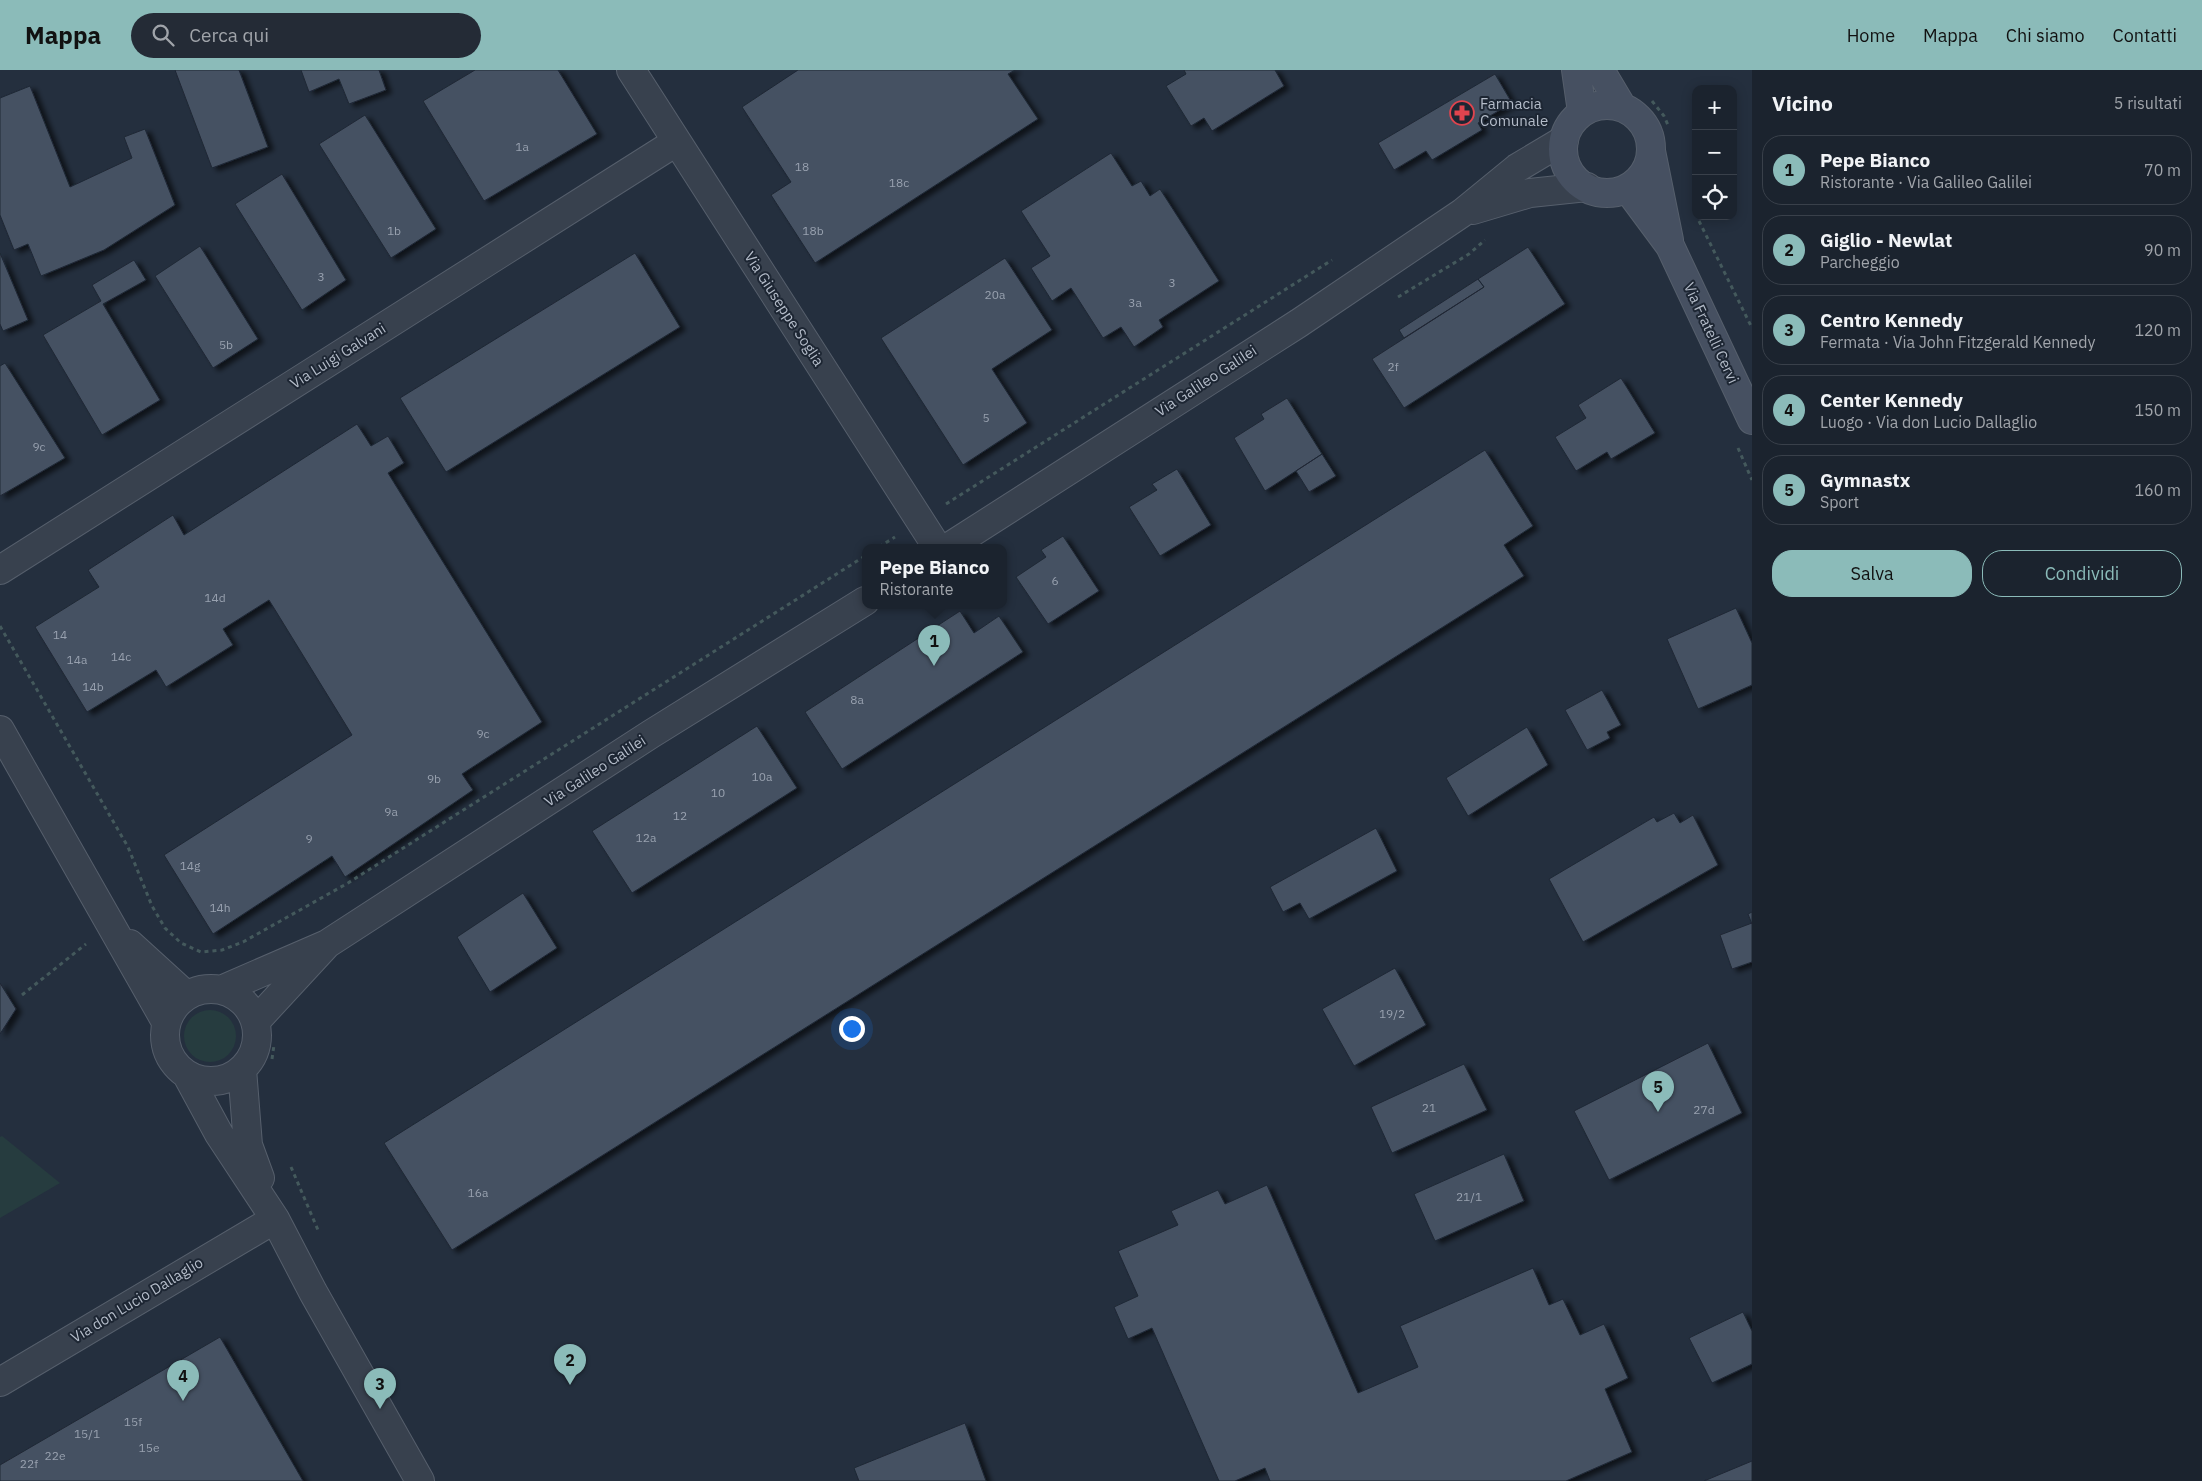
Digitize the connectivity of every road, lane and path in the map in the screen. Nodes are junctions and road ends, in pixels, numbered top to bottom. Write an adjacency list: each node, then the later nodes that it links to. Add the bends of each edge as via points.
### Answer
1 (631, 70): 7 (street, Via Giuseppe Soglia)
2 (1576, 70): 5 (main road)
3 (1600, 70): 4 (main road)
4 (1622, 107): 5 (main road, via 1598,106); 8 (main road, via 1643,123 1650,136)
5 (1582, 112): 6 (main road, via 1570,126)
6 (1564, 140): 9 (main road, via 1567,168); 11 (street, Via Galileo Galilei, via 1517,168)
7 (676, 142): 19 (street, Via Giuseppe Soglia); 24 (street, Via Luigi Galvani)
8 (1652, 151): 10 (main road, via 1641,178); 13 (main road, Via Fratelli Cervi)
9 (1587, 187): 10 (main road, via 1601,192); 11 (street, Via Galileo Galilei, via 1530,193)
10 (1627, 188): 13 (main road, Via Fratelli Cervi)
11 (1462, 213): 22 (street, Via Galileo Galilei, via 1299,323)
12 (1698, 220): 15 (path)
13 (1670, 246): 16 (main road, Via Fratelli Cervi)
14 (1340, 255): 19 (path)
15 (1752, 328)
16 (1752, 420)
17 (1736, 444): 18 (path)
18 (1752, 480)
19 (920, 521): 20 (path); 21 (street, Via Giuseppe Soglia)
20 (884, 544)
21 (935, 544)
22 (955, 544)
23 (862, 558): 29 (path, via 348,882)
24 (0, 570)
25 (862, 603): 30 (street, Via Galileo Galilei, via 651,734)
26 (0, 626): 29 (path, via 128,847 152,906 165,928 182,943 201,952 222,950)
27 (0, 730): 28 (street)
28 (110, 924): 33 (path); 34 (street); 35 (street)
29 (263, 929): 31 (path)
30 (327, 944): 31 (street, Via Galileo Galilei); 36 (street, Via Galileo Galilei)
31 (286, 962): 32 (street, Via Galileo Galilei)
32 (221, 990): 34 (street, via 209,989); 36 (street, via 236,997)
33 (22, 995)
34 (186, 996): 35 (street)
35 (166, 1022): 39 (street, via 164,1038 167,1052)
36 (265, 1030): 37 (path); 38 (street, via 257,1035 255,1048)
37 (272, 1062)
38 (242, 1069): 39 (street, via 216,1081); 41 (street, via 248,1145)
39 (187, 1075): 41 (street, via 219,1134)
40 (290, 1166): 42 (path)
41 (274, 1219): 43 (street, Via don Lucio Dallaglio); 44 (street)
42 (320, 1235)
43 (0, 1382)
44 (420, 1481)

